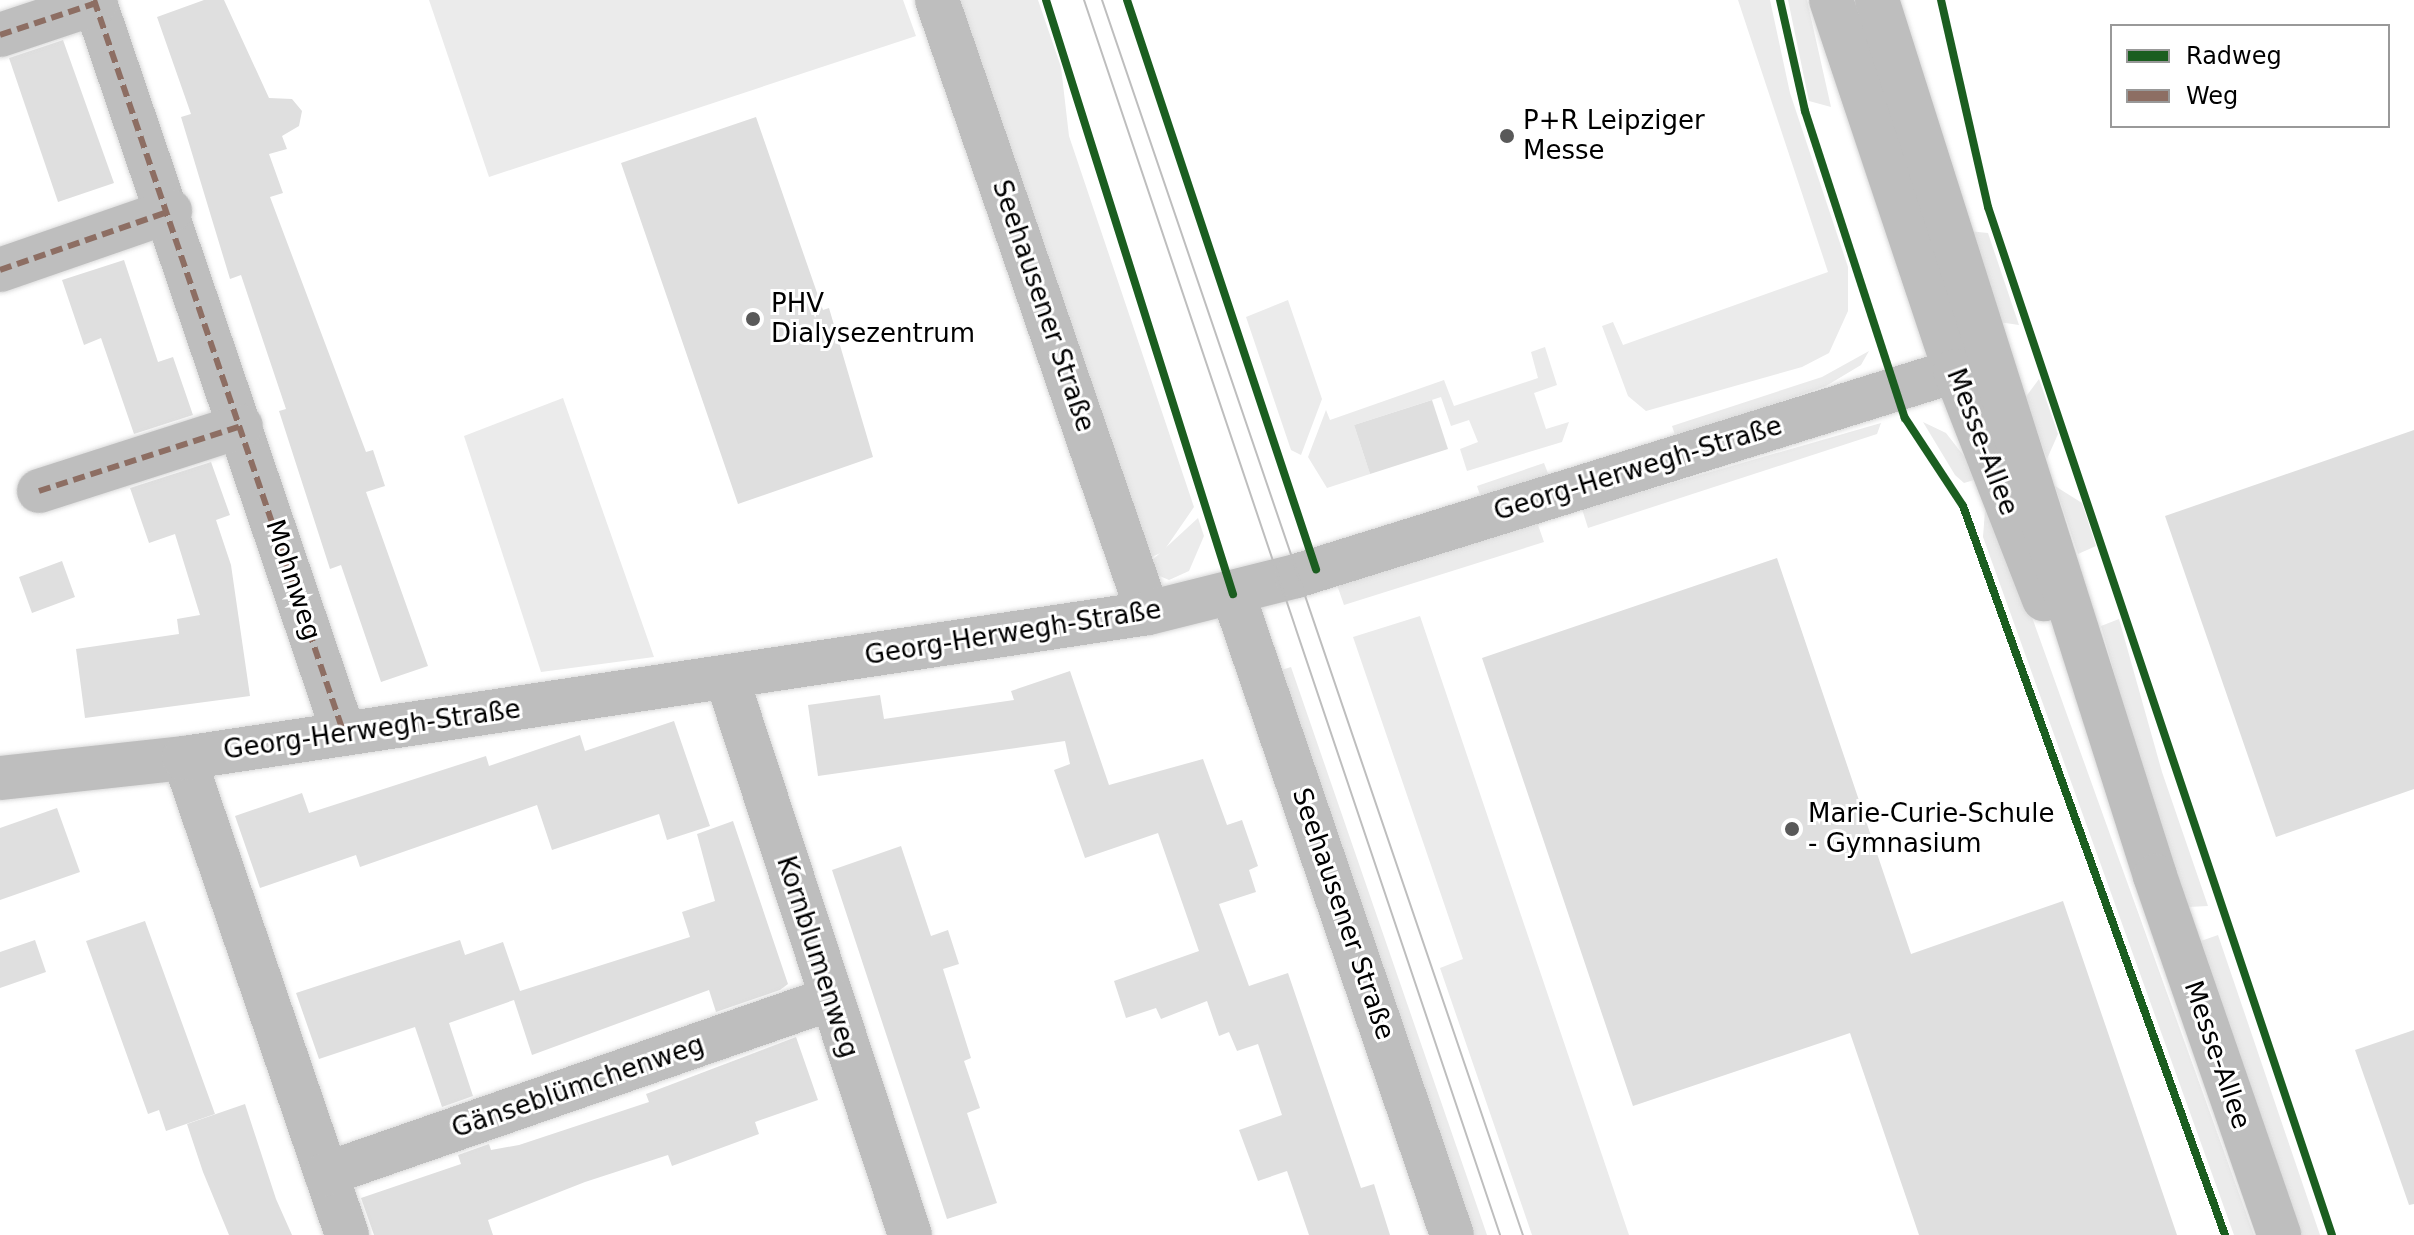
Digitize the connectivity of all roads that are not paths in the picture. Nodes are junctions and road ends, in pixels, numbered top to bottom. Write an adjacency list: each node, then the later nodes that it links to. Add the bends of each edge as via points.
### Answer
1 (937, 0): 13 (street, Seehausener Straße)
2 (1831, 0): 9 (street, Messe-Allee)
3 (1877, 0): 8 (street, Messe-Allee)
4 (95, 2): 5 (street, Mohnweg); 6 (street, Mohnweg)
5 (0, 35)
6 (170, 211): 7 (street); 10 (street, Mohnweg)
7 (0, 270)
8 (1997, 358): 9 (street, Georg-Herwegh-Straße); 18 (street, Messe-Allee)
9 (1955, 371): 12 (street, Georg-Herwegh-Straße); 18 (street, Messe-Allee)
10 (241, 426): 11 (street); 15 (street, Mohnweg)
11 (39, 491)
12 (1233, 594): 13 (street, Georg-Herwegh-Straße); 23 (street, Seehausener Straße)
13 (1148, 613): 14 (street, Georg-Herwegh-Straße)
14 (727, 679): 15 (street, Georg-Herwegh-Straße); 19 (street, Kornblumenweg)
15 (344, 734): 16 (street, Georg-Herwegh-Straße)
16 (184, 758): 17 (street, Georg-Herwegh-Straße); 20 (street)
17 (0, 778)
18 (2155, 876): 24 (street, Messe-Allee)
19 (830, 999): 20 (street, Gänseblümchenweg); 22 (street, Kornblumenweg)
20 (326, 1174): 21 (street)
21 (347, 1235)
22 (910, 1235)
23 (1452, 1235)
24 (2279, 1235)

